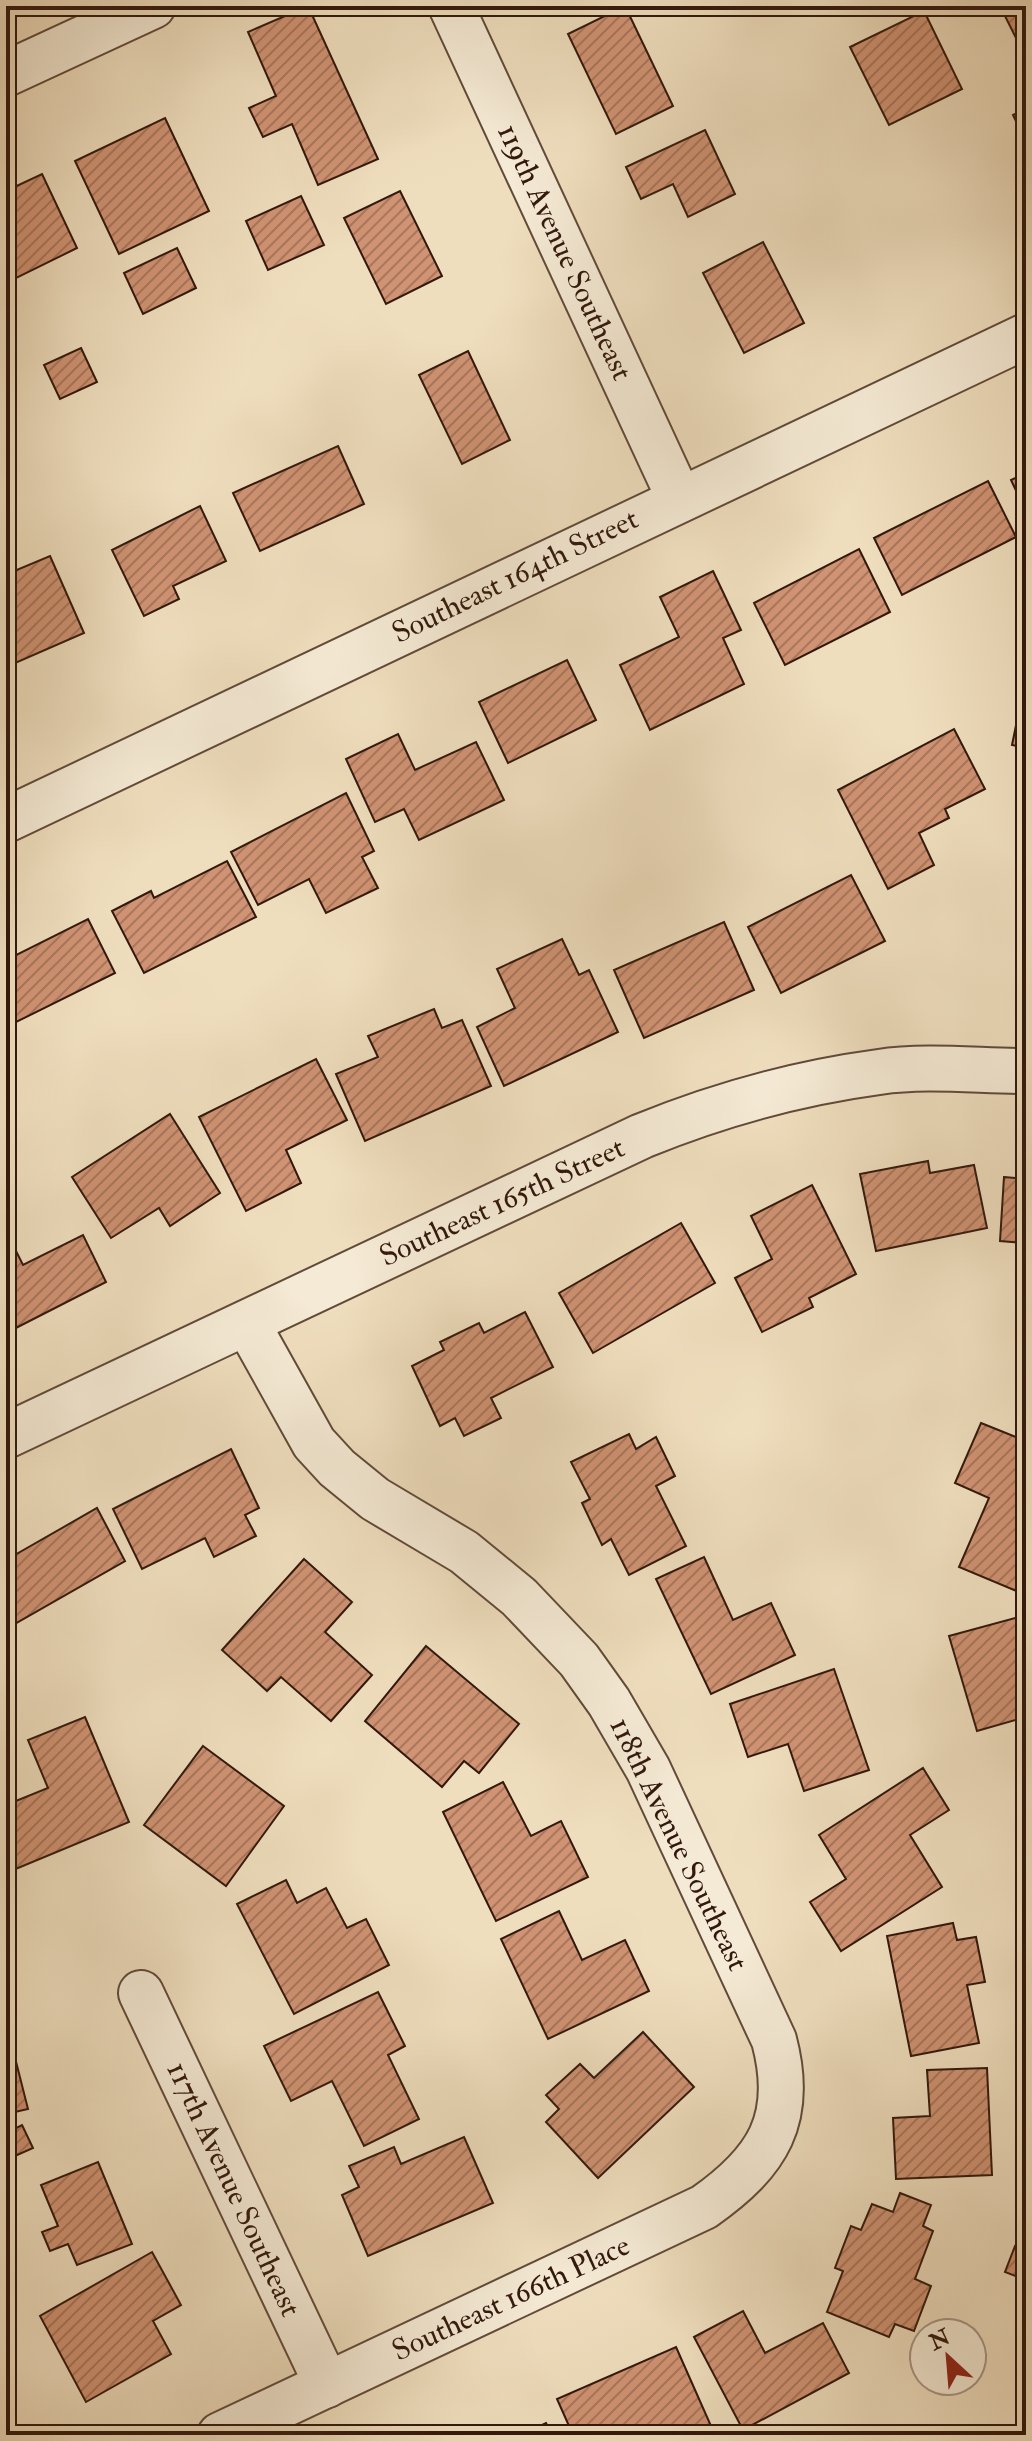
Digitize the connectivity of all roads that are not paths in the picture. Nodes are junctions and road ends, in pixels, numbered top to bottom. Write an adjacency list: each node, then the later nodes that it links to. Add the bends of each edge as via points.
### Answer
1 (153, 6): 3 (street)
2 (451, 6): 5 (street, 119th Avenue Southeast)
3 (6, 74)
4 (1026, 336): 5 (street, Southeast 164th Street)
5 (679, 498): 6 (street, Southeast 164th Street)
6 (6, 820)
7 (1026, 1071): 8 (street, Southeast 165th Street, via 881,1071 706,1110)
8 (247, 1323): 9 (street, Southeast 165th Street); 11 (street, 118th Avenue Southeast, via 314,1443 337,1468 375,1499 464,1552 519,1597 579,1660 609,1702 648,1769 774,2040 783,2082)
9 (6, 1436)
10 (141, 1993): 12 (street, 117th Avenue Southeast)
11 (776, 2128): 12 (street, Southeast 166th Place, via 760,2158 704,2207)
12 (327, 2385): 13 (street, Southeast 166th Place)
13 (220, 2435)

